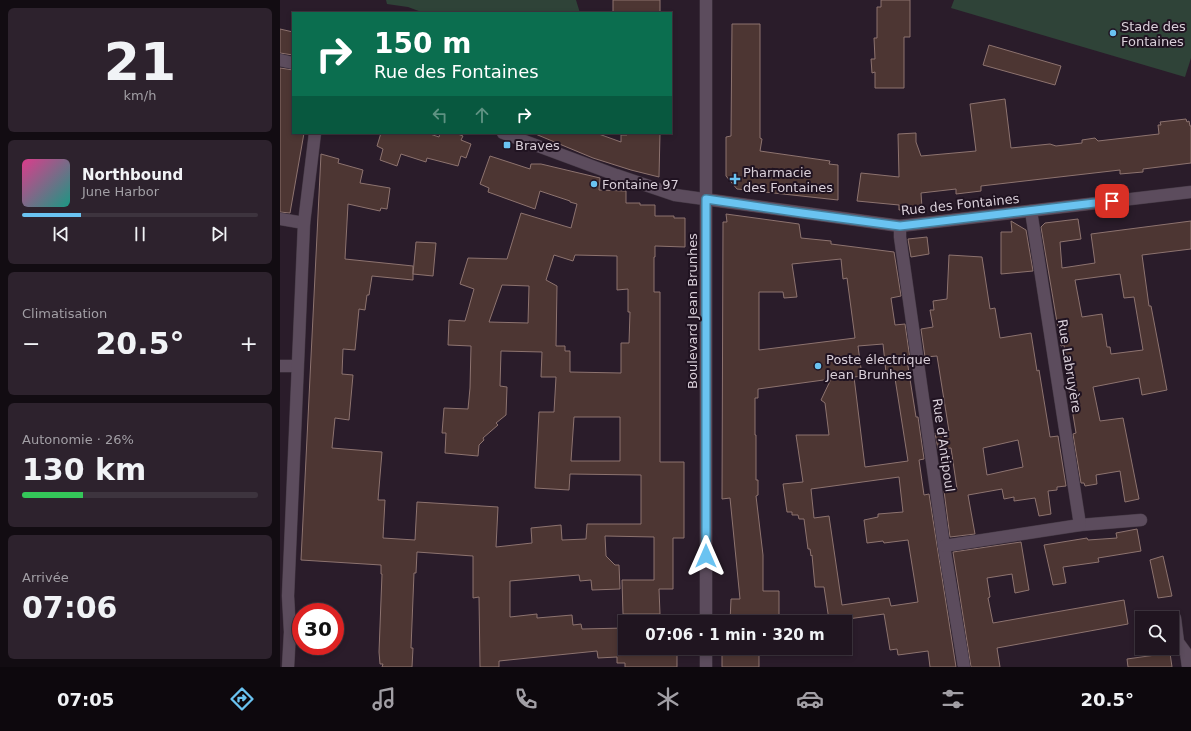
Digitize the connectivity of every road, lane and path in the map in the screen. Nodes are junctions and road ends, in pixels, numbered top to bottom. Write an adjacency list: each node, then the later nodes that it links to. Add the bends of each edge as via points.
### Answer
1 (706, 0): 7 (street, Boulevard Jean Brunhes)
2 (280, 60): 3 (street)
3 (292, 63)
4 (315, 134): 10 (street)
5 (506, 134): 7 (street, Rue des Fontaines, via 675,195)
6 (1191, 192): 8 (street, Rue des Fontaines)
7 (706, 199): 11 (street, Rue des Fontaines); 18 (street, Boulevard Jean Brunhes)
8 (1032, 210): 11 (street, Rue des Fontaines); 15 (street, Rue Labruyère)
9 (280, 219): 10 (street)
10 (304, 222): 13 (street)
11 (900, 226): 16 (street, Rue d'Antipoul)
12 (280, 366): 13 (street)
13 (297, 366): 17 (street)
14 (1141, 520): 15 (street)
15 (1080, 525): 16 (street)
16 (944, 546): 23 (street, Rue d'Antipoul)
17 (284, 596): 21 (street, via 290,632)
18 (706, 615)
19 (1179, 643): 24 (street, via 1186,653)
20 (706, 655): 22 (street)
21 (288, 667)
22 (706, 667)
23 (964, 667)
24 (1188, 667)

